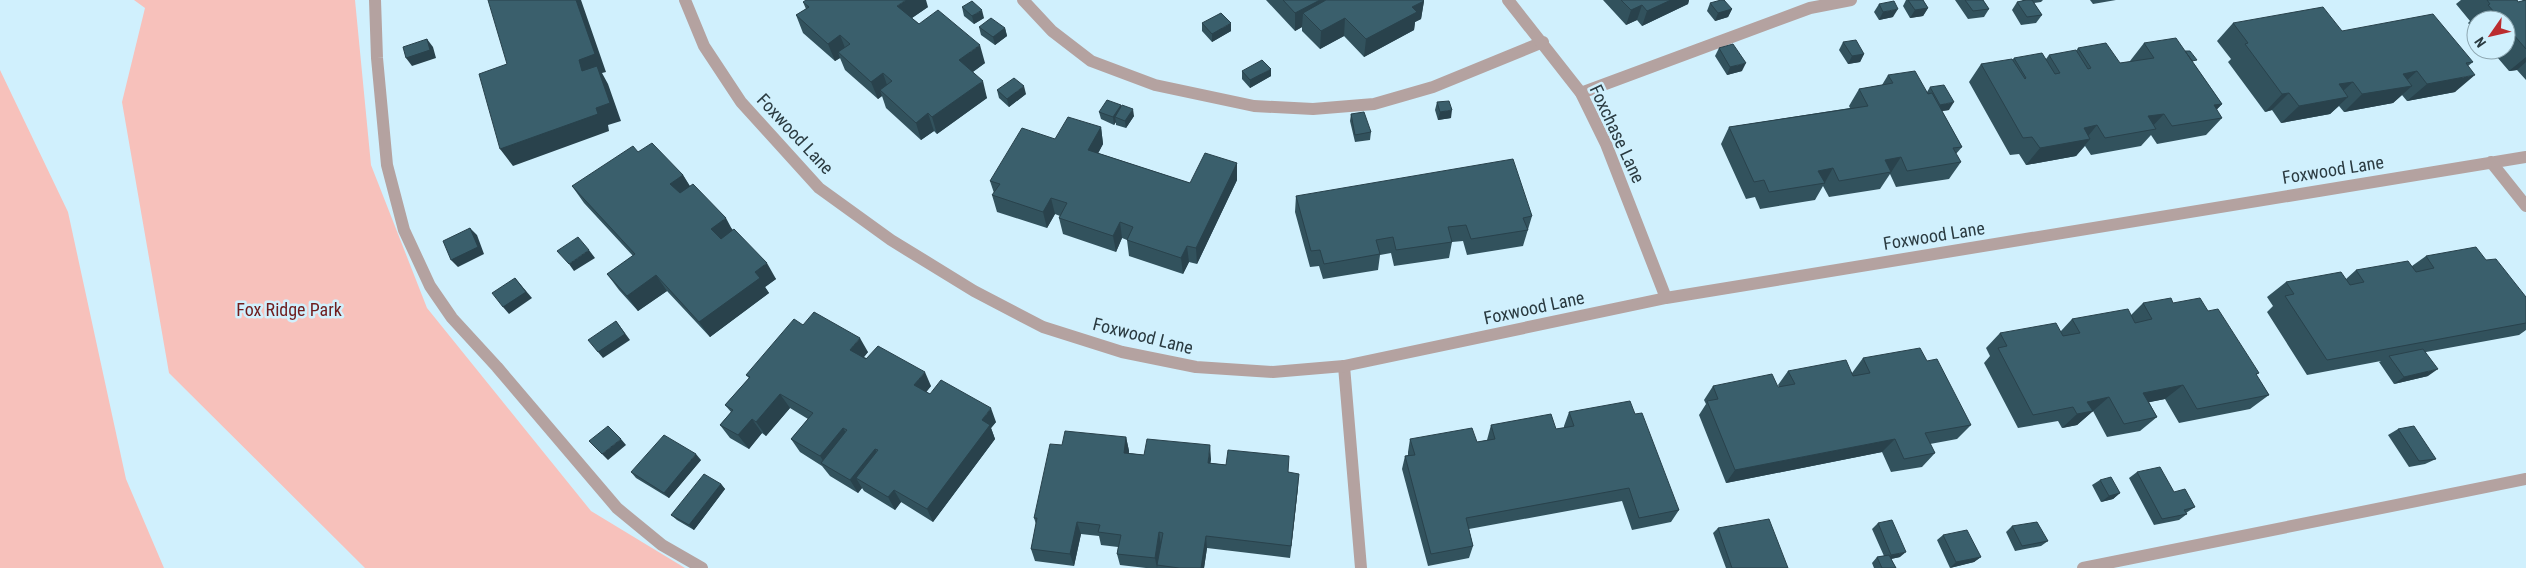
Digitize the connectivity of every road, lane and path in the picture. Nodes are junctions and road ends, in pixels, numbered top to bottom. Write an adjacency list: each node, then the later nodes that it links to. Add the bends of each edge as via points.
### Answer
1 (375, 0): 15 (street, via 387,165 404,230 430,286 452,318 617,508 662,545)
2 (685, 0): 13 (street, Foxwood Lane, via 704,46 741,102 819,188 891,240 974,291 1043,327 1122,352 1196,367 1273,372)
3 (1024, 0): 7 (street, via 1052,30 1092,62 1155,85 1254,106 1313,109 1374,104 1433,87)
4 (1508, 0): 7 (street, Foxchase Lane)
5 (1851, 0): 6 (street)
6 (1807, 4): 8 (street)
7 (1543, 42): 8 (street, Foxchase Lane)
8 (1581, 93): 12 (street, Foxchase Lane, via 1606,144)
9 (2526, 157): 10 (street, Foxwood Lane)
10 (2491, 162): 11 (street); 12 (street, Foxwood Lane)
11 (2526, 206)
12 (1666, 298): 13 (street, Foxwood Lane)
13 (1344, 366): 16 (street)
14 (2526, 479): 17 (street)
15 (702, 568)
16 (1361, 568)
17 (2082, 568)

